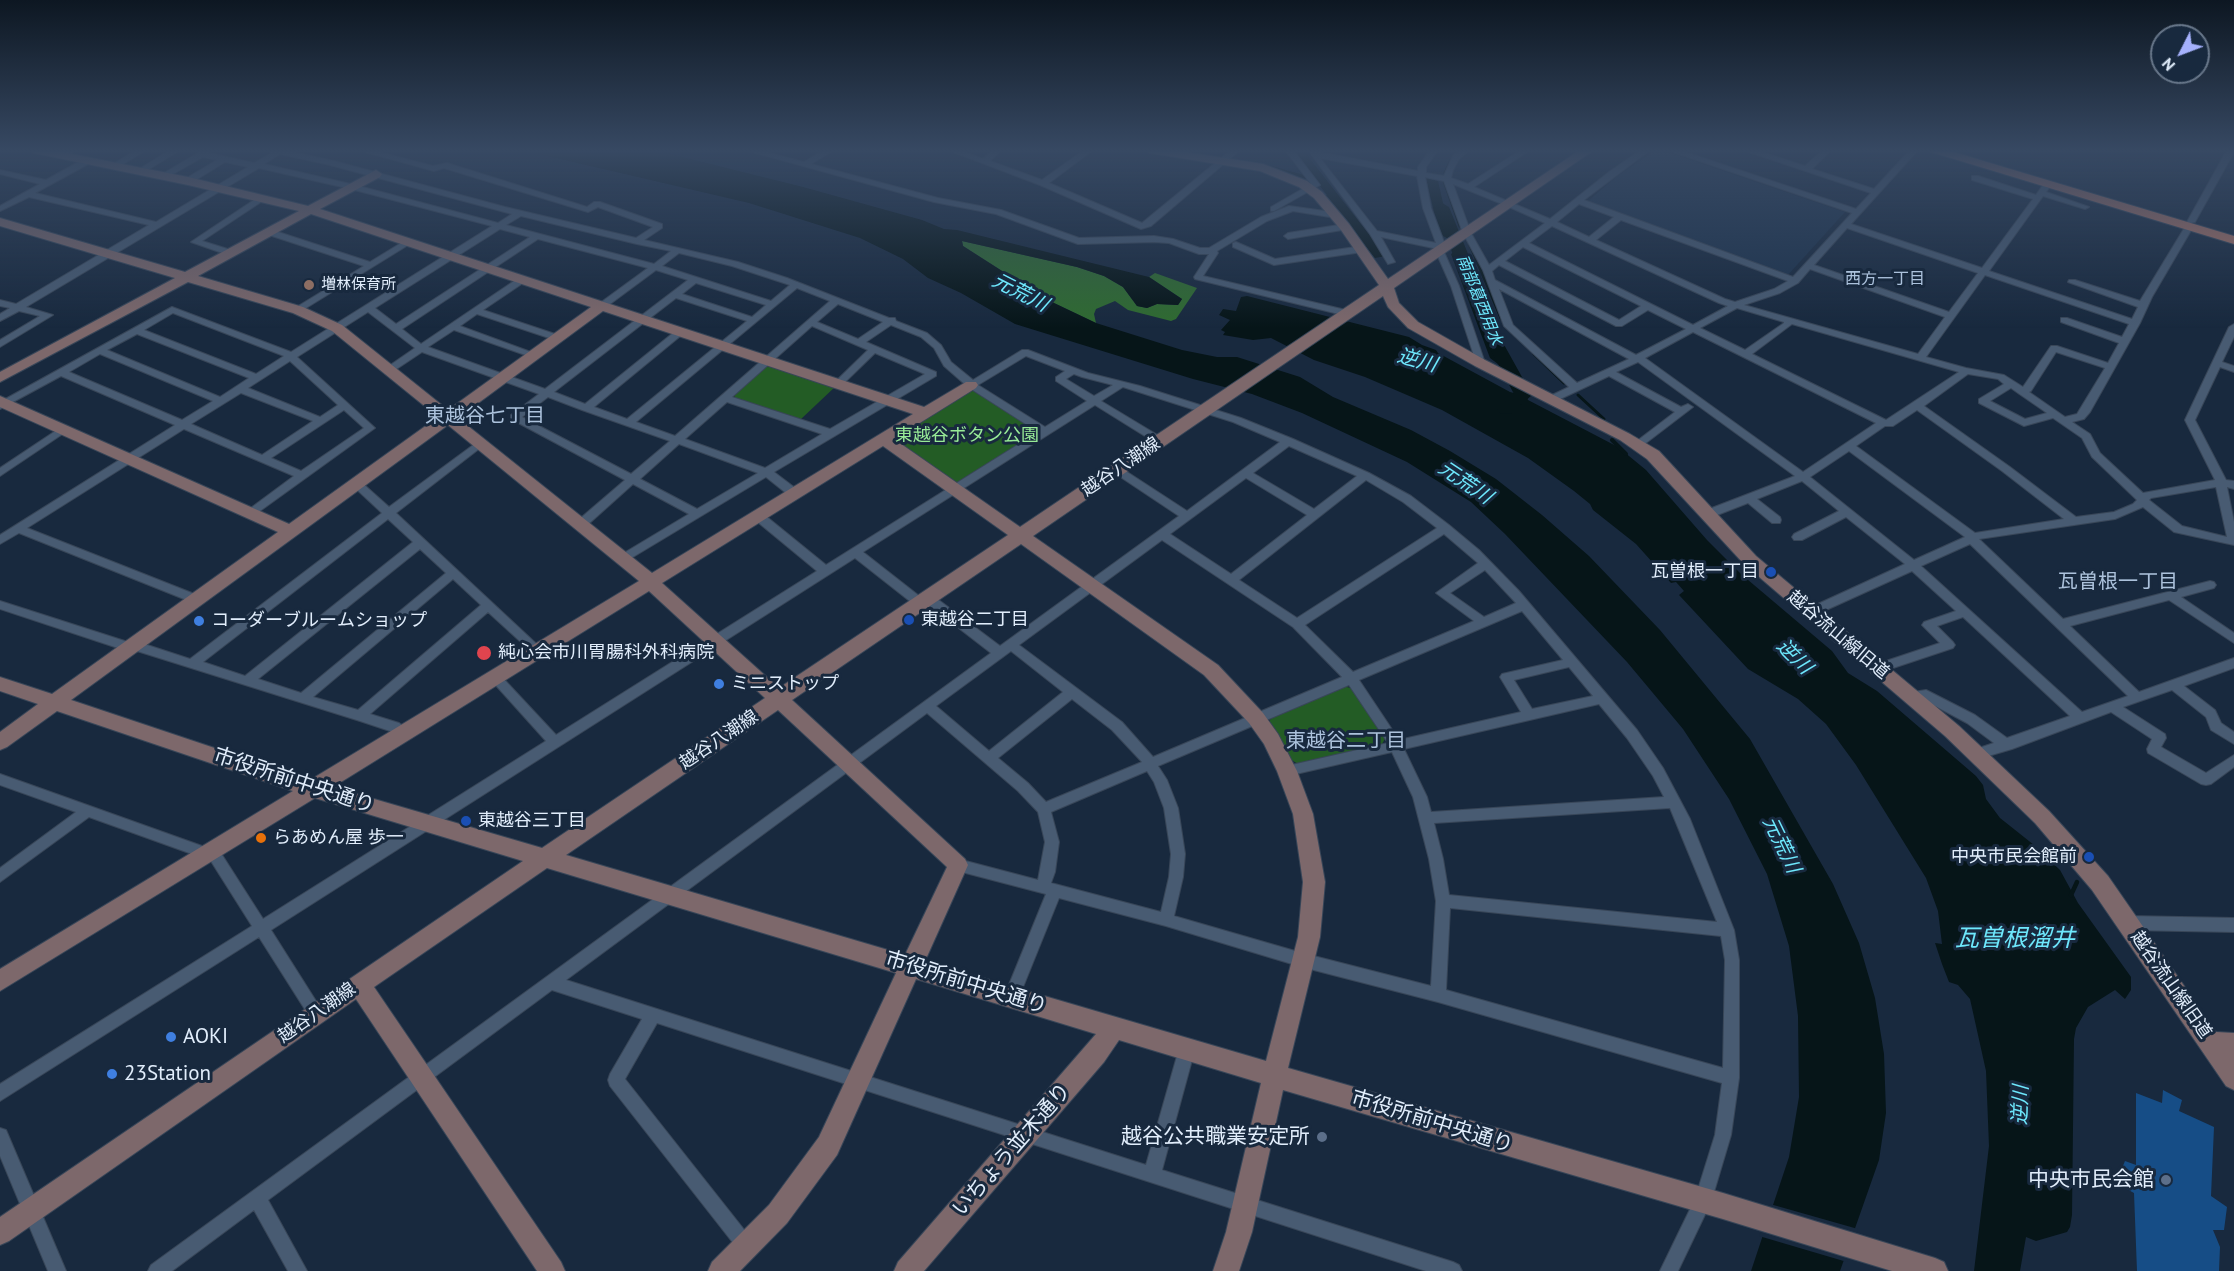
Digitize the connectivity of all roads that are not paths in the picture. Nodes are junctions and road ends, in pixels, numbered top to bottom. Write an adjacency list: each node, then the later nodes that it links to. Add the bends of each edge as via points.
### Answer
1 (93, 209): 37 (street)
2 (185, 209): 37 (street)
3 (246, 209): 60 (street, via 195,242)
4 (431, 209): 40 (street)
5 (505, 209): 30 (street)
6 (543, 209): 32 (street)
7 (612, 209): 53 (street, via 659,226)
8 (985, 209): 49 (street, via 1078,241)
9 (1099, 209): 39 (street)
10 (1166, 209): 39 (street, via 1148,225)
11 (1273, 209): 41 (street, via 1255,219)
12 (1289, 209): 41 (street)
13 (1300, 209): 31 (street)
14 (1331, 209): 31 (street, 越谷流山線旧道)
15 (1356, 209): 44 (street)
16 (1427, 209): 57 (street)
17 (1458, 209): 45 (street)
18 (1502, 209): 45 (street, 越谷八潮線)
19 (1521, 209): 35 (street)
20 (1568, 209): 35 (street)
21 (1599, 209): 33 (street)
22 (1852, 209): 29 (street)
23 (1860, 209): 29 (street)
24 (2030, 209): 72 (street)
25 (2117, 209): 36 (main road)
26 (2143, 209): 36 (main road)
27 (2198, 209): 36 (street)
28 (310, 210): 43 (street); 52 (street)
29 (1857, 212): 38 (street)
30 (519, 213): 32 (street); 40 (street)
31 (1336, 215): 42 (street, 越谷流山線旧道)
32 (532, 216): 53 (street)
33 (1619, 217): 51 (street); 76 (street)
34 (0, 222): 62 (street)
35 (1551, 223): 51 (street); 55 (street)
36 (2190, 224): 46 (main road); 50 (main road); 87 (street)
37 (159, 225): 62 (street)
38 (1846, 225): 67 (street); 72 (street)
39 (1141, 226): 49 (street)
40 (497, 227): 48 (street); 63 (street)
41 (1253, 227): 59 (street)
42 (1345, 227): 54 (street); 61 (street, 越谷流山線旧道)
43 (269, 232): 60 (street); 66 (street)
44 (1374, 233): 57 (street); 64 (street)
45 (1467, 233): 57 (street, 越谷八潮線); 71 (street)
46 (2234, 235)
47 (1288, 236): 54 (street)
48 (535, 237): 68 (street); 70 (street)
49 (1136, 239): 59 (street, via 1170,241)
50 (2234, 240)
51 (1589, 241): 86 (street)
52 (409, 242): 63 (street); 66 (street)
53 (637, 242): 58 (street)
54 (1320, 243): 56 (street, via 1274,262); 61 (street)
55 (1523, 244): 65 (street); 88 (street)
56 (1236, 245)
57 (1442, 250): 69 (street, 越谷八潮線); 125 (street)
58 (677, 251): 68 (street); 79 (street, via 735,264)
59 (1210, 251): 93 (street, via 1214,253 1198,277)
60 (231, 253): 73 (street)
61 (1366, 254): 69 (street, via 1388,268); 80 (street, 越谷流山線旧道)
62 (109, 255): 73 (street); 89 (street)
63 (452, 256): 70 (street); 90 (street)
64 (1391, 261)
65 (1498, 261): 71 (street); 88 (street, via 1619,324)
66 (371, 265): 91 (street)
67 (1809, 266): 76 (street); 95 (street)
68 (655, 267): 75 (street); 85 (street)
69 (1417, 267): 80 (street, 越谷八潮線)
70 (488, 268): 74 (street); 108 (street)
71 (1487, 270): 77 (street)
72 (1983, 272): 95 (street); 103 (street)
73 (186, 278): 91 (street); 134 (street)
74 (523, 279): 85 (street); 92 (street)
75 (694, 280): 81 (street); 84 (street)
76 (1795, 281): 86 (street)
77 (1492, 282): 123 (street); 141 (street, via 1509,326)
78 (2072, 282): 87 (street)
79 (796, 285): 82 (street); 84 (street)
80 (1387, 287): 93 (street, 越谷八潮線); 94 (street, 越谷流山線旧道)
81 (676, 295): 97 (street); 98 (street)
82 (837, 300): 99 (street); 102 (street)
83 (0, 303): 89 (street)
84 (772, 304): 98 (street)
85 (603, 305): 97 (street); 111 (street)
86 (1736, 305): 100 (street); 107 (street)
87 (2142, 305): 103 (street)
88 (1647, 306): 107 (street)
89 (19, 308): 96 (street); 114 (street, via 48,315)
90 (369, 308): 106 (street); 108 (street)
91 (298, 309): 106 (street)
92 (477, 311): 104 (street); 111 (street)
93 (1350, 312): 94 (street, via 1380,307); 154 (street, 越谷八潮線)
94 (1399, 312): 125 (street, 越谷流山線旧道, via 1421,330)
95 (1950, 316): 122 (street)
96 (0, 318)
97 (644, 319): 110 (street); 144 (street)
98 (753, 320): 115 (street)
99 (892, 320): 113 (street); 138 (street, via 932,340 947,364)
100 (1789, 320): 119 (street); 122 (street)
101 (2064, 320): 112 (street)
102 (812, 323): 113 (street); 124 (street)
103 (2135, 323): 112 (street)
104 (453, 327): 116 (street); 120 (street)
105 (2234, 327): 126 (street)
106 (337, 328): 121 (street); 129 (street)
107 (1694, 328): 119 (street); 123 (street)
108 (396, 329): 116 (street)
109 (136, 330): 117 (street); 121 (street, via 172,310); 135 (street)
110 (681, 331): 115 (street); 155 (street)
111 (558, 338): 120 (street)
112 (2124, 341): 127 (street)
113 (859, 343): 118 (street)
114 (0, 344)
115 (723, 345): 124 (street); 161 (street)
116 (421, 348): 129 (street); 136 (street)
117 (99, 350): 132 (street); 149 (street)
118 (874, 350): 137 (street); 146 (street, via 933,374)
119 (1746, 354): 162 (street)
120 (534, 355): 136 (street)
121 (291, 357): 135 (street); 152 (street)
122 (1920, 358): 131 (street)
123 (1638, 359): 133 (street); 148 (street)
124 (768, 360): 137 (street); 145 (street)
125 (1480, 363): 147 (street, 越谷流山線旧道)
126 (2217, 363): 128 (street); 184 (street, via 2190,420)
127 (2110, 367): 143 (street, via 2054,348 2028,389); 158 (street, via 2085,412 2080,417)
128 (2234, 369)
129 (389, 370): 159 (street)
130 (1072, 371): 138 (street, via 1025,352); 139 (street); 150 (street, via 1059,379)
131 (1965, 371): 140 (street, via 2001,377); 153 (street)
132 (61, 372): 151 (street); 163 (street)
133 (1609, 372): 141 (street); 156 (street)
134 (0, 378)
135 (257, 378): 142 (street)
136 (502, 378): 144 (street); 159 (street)
137 (838, 384): 146 (street)
138 (971, 384): 157 (street); 165 (street)
139 (1121, 384): 150 (street); 154 (street)
140 (2011, 384): 143 (street); 158 (street, via 1983,402 2024,423)
141 (1576, 388): 147 (street)
142 (240, 389): 149 (street); 160 (street)
143 (2021, 391): 158 (street)
144 (546, 394): 155 (street); 183 (street, via 515,417)
145 (725, 398): 166 (street); 168 (street)
146 (887, 399): 157 (street); 166 (street)
147 (1552, 399): 172 (street, 越谷流山線旧道)
148 (1698, 400): 156 (street); 182 (street)
149 (221, 401): 163 (street)
150 (1094, 401): 165 (street); 169 (street)
151 (2, 404): 164 (street)
152 (345, 405): 160 (street); 181 (street, via 370,428)
153 (1917, 405): 162 (street, via 1889,424); 200 (street)
154 (1209, 407): 169 (street, 越谷八潮線); 170 (street)
155 (586, 408): 161 (street)
156 (1682, 412): 172 (street)
157 (926, 413): 167 (street)
158 (2061, 417): 190 (street, via 2086,436 2096,455)
159 (448, 418): 171 (street); 185 (street)
160 (321, 421): 175 (street)
161 (628, 423): 168 (street)
162 (1883, 423): 173 (street)
163 (183, 425): 174 (street); 175 (street)
164 (63, 429): 174 (street); 178 (street)
165 (1045, 432): 187 (street)
166 (831, 433): 177 (street)
167 (884, 439): 187 (street); 188 (street)
168 (677, 441): 177 (street); 183 (street)
169 (1160, 441): 176 (street, 越谷八潮線)
170 (1289, 441): 179 (street); 180 (street)
171 (480, 444): 193 (street); 201 (street)
172 (1638, 444): 196 (street, 越谷流山線旧道, via 1664,465)
173 (1850, 446): 182 (street); 208 (street)
174 (129, 459): 192 (street); 203 (street)
175 (264, 459): 181 (street)
176 (1117, 470): 198 (street); 206 (street, 越谷八潮線)
177 (766, 472): 188 (street); 194 (street)
178 (0, 473)
179 (1245, 473): 195 (street); 198 (street)
180 (1365, 475): 195 (street); 202 (street, via 1407,499)
181 (303, 476): 192 (street)
182 (1803, 477): 189 (street); 191 (street)
183 (633, 479): 194 (street); 201 (street)
184 (2221, 483): 186 (street); 190 (street, via 2148,495); 190 (street, via 2234,541 2178,529)
185 (357, 484): 193 (street); 204 (street)
186 (2234, 485)
187 (954, 489): 206 (street); 211 (street)
188 (795, 494): 197 (street)
189 (1749, 498): 196 (street); 199 (street)
190 (2143, 500): 200 (street, via 2137,507 2115,515)
191 (1847, 512): 207 (street); 214 (street)
192 (249, 513): 204 (street)
193 (388, 513): 210 (street); 239 (street)
194 (698, 514): 212 (street)
195 (1314, 514): 217 (street)
196 (1708, 514): 227 (street, 越谷流山線旧道, via 1750,560)
197 (758, 516): 215 (street); 218 (street)
198 (1187, 516): 205 (street)
199 (1776, 520)
200 (2074, 521): 208 (street)
201 (580, 525): 212 (street)
202 (1445, 528): 213 (street); 230 (street)
203 (18, 529): 209 (street); 222 (street)
204 (292, 532): 222 (street)
205 (1162, 534): 217 (street); 219 (street)
206 (1021, 535): 219 (street); 223 (street, 越谷八潮線)
207 (1798, 537)
208 (1973, 538): 214 (street); 231 (street)
209 (0, 540)
210 (420, 543): 216 (street); 243 (street)
211 (855, 552): 215 (street); 223 (street)
212 (623, 559): 218 (street)
213 (1486, 564): 226 (street); 229 (street, via 1442,593)
214 (1913, 565): 227 (street); 228 (street)
215 (825, 571): 233 (street)
216 (453, 573): 224 (street); 248 (street)
217 (1232, 579): 230 (street)
218 (650, 582): 233 (street); 236 (street)
219 (1092, 585): 235 (street); 257 (street, via 1211,670)
220 (2210, 585): 221 (street)
221 (2170, 595): 231 (street); 232 (street)
222 (198, 600): 234 (street)
223 (924, 601): 235 (street); 251 (street, 越谷八潮線)
224 (488, 604): 236 (street); 256 (street)
225 (0, 605): 234 (street)
226 (1524, 605): 229 (street); 237 (street)
227 (1811, 612): 240 (street, 越谷流山線旧道)
228 (1965, 612): 240 (street, via 1928,625 1949,645); 258 (street)
229 (1483, 622): 242 (street)
230 (1297, 624): 242 (street)
231 (2062, 624): 250 (street)
232 (2234, 639)
233 (715, 641): 251 (street); 262 (street)
234 (134, 647): 239 (street); 252 (street)
235 (1006, 649): 246 (street); 253 (street)
236 (538, 651): 241 (street)
237 (1573, 662): 249 (street); 255 (street, via 1506,677)
238 (2234, 663): 245 (street)
239 (192, 664): 243 (street)
240 (1878, 668): 247 (street, 越谷流山線旧道)
241 (496, 678): 259 (street); 262 (street)
242 (1351, 678): 257 (street); 264 (street)
243 (247, 681): 248 (street)
244 (0, 684): 252 (street, 市役所前中央通り)
245 (2175, 685): 250 (street); 260 (street, via 2211,714 2216,726)
246 (1072, 692): 266 (street); 269 (street, via 1117,726)
247 (1911, 696): 263 (street, via 1926,695 1971,719); 265 (street, 越谷流山線旧道)
248 (303, 698): 256 (street)
249 (1603, 698): 255 (street); 273 (street, via 1639,743)
250 (2138, 698): 254 (street)
251 (778, 699): 268 (street); 279 (street, 越谷八潮線)
252 (56, 703): 261 (street); 272 (street, 市役所前中央通り)
253 (927, 706): 266 (street); 268 (street)
254 (2113, 707): 258 (street); 267 (street, via 2160,738 2153,749 2206,780)
255 (1528, 715): 264 (street)
256 (360, 716): 259 (street)
257 (1256, 718): 269 (street); 270 (street)
258 (2080, 718): 263 (street)
259 (403, 734): 272 (street)
260 (2234, 740)
261 (0, 742)
262 (555, 742): 277 (street)
263 (2007, 745): 265 (street)
264 (1396, 746): 270 (street); 276 (street)
265 (1978, 754): 286 (street, 越谷流山線旧道, via 2078,856)
266 (989, 758): 274 (street)
267 (2234, 760)
268 (848, 763): 280 (street); 283 (street)
269 (1150, 763): 274 (street); 285 (street, via 1165,791 1176,834 1176,877)
270 (1287, 771): 290 (street, via 1304,814 1312,863 1313,908)
271 (0, 779): 275 (street)
272 (312, 789): 277 (street, 市役所前中央通り); 278 (street)
273 (1674, 802): 276 (street); 289 (street)
274 (1044, 809): 282 (street, via 1053,842)
275 (87, 811): 278 (street); 281 (street)
276 (1427, 818): 284 (street)
277 (425, 823): 279 (street, 市役所前中央通り); 288 (street)
278 (208, 854): 288 (street); 292 (street)
279 (545, 859): 283 (street, 市役所前中央通り); 294 (street, 越谷八潮線)
280 (958, 865): 282 (street); 291 (street)
281 (0, 876)
282 (1048, 890): 285 (street); 296 (street)
283 (670, 894): 291 (street, 市役所前中央通り); 293 (street)
284 (1443, 901): 289 (street); 295 (street)
285 (1166, 920): 290 (street)
286 (2128, 923): 287 (street); 300 (street, 越谷流山線旧道, via 2160,973)
287 (2234, 925)
288 (261, 926): 297 (street); 307 (street)
289 (1727, 930): 304 (street, via 1732,960)
290 (1302, 960): 295 (street); 302 (street)
291 (912, 967): 296 (street, 市役所前中央通り); 306 (street)
292 (0, 981)
293 (549, 982): 298 (street); 303 (street)
294 (359, 984): 297 (street, 越谷八潮線); 303 (street)
295 (1438, 995): 304 (street)
296 (1012, 998): 299 (street, 市役所前中央通り)
297 (316, 1014): 314 (street, 越谷八潮線)
298 (653, 1015): 306 (street); 316 (street, via 615,1080)
299 (1114, 1028): 301 (street, 市役所前中央通り); 308 (street, いちょう並木通り)
300 (2223, 1044): 305 (street, 越谷流山線旧道)
301 (1187, 1049): 302 (street, 市役所前中央通り); 310 (street)
302 (1274, 1075): 312 (street); 313 (street, 市役所前中央通り)
303 (422, 1077): 311 (street); 321 (street)
304 (1731, 1078): 313 (street)
305 (2234, 1078)
306 (860, 1081): 308 (street); 316 (street, via 828,1146 803,1183)
307 (0, 1093)
308 (1027, 1134): 310 (street); 323 (street, いちょう並木通り)
309 (0, 1136): 314 (street)
310 (1152, 1174): 312 (street)
311 (257, 1198): 319 (street); 320 (street)
312 (1245, 1204): 324 (street); 325 (street)
313 (1713, 1204): 317 (street, 市役所前中央通り); 326 (street)
314 (31, 1210): 315 (street, 越谷八潮線); 318 (street)
315 (0, 1232)
316 (747, 1247): 322 (street)
317 (1924, 1267)
318 (57, 1271)
319 (157, 1271)
320 (298, 1271)
321 (552, 1271)
322 (721, 1271)
323 (908, 1271)
324 (1226, 1271)
325 (1453, 1271)
326 (1669, 1271)

